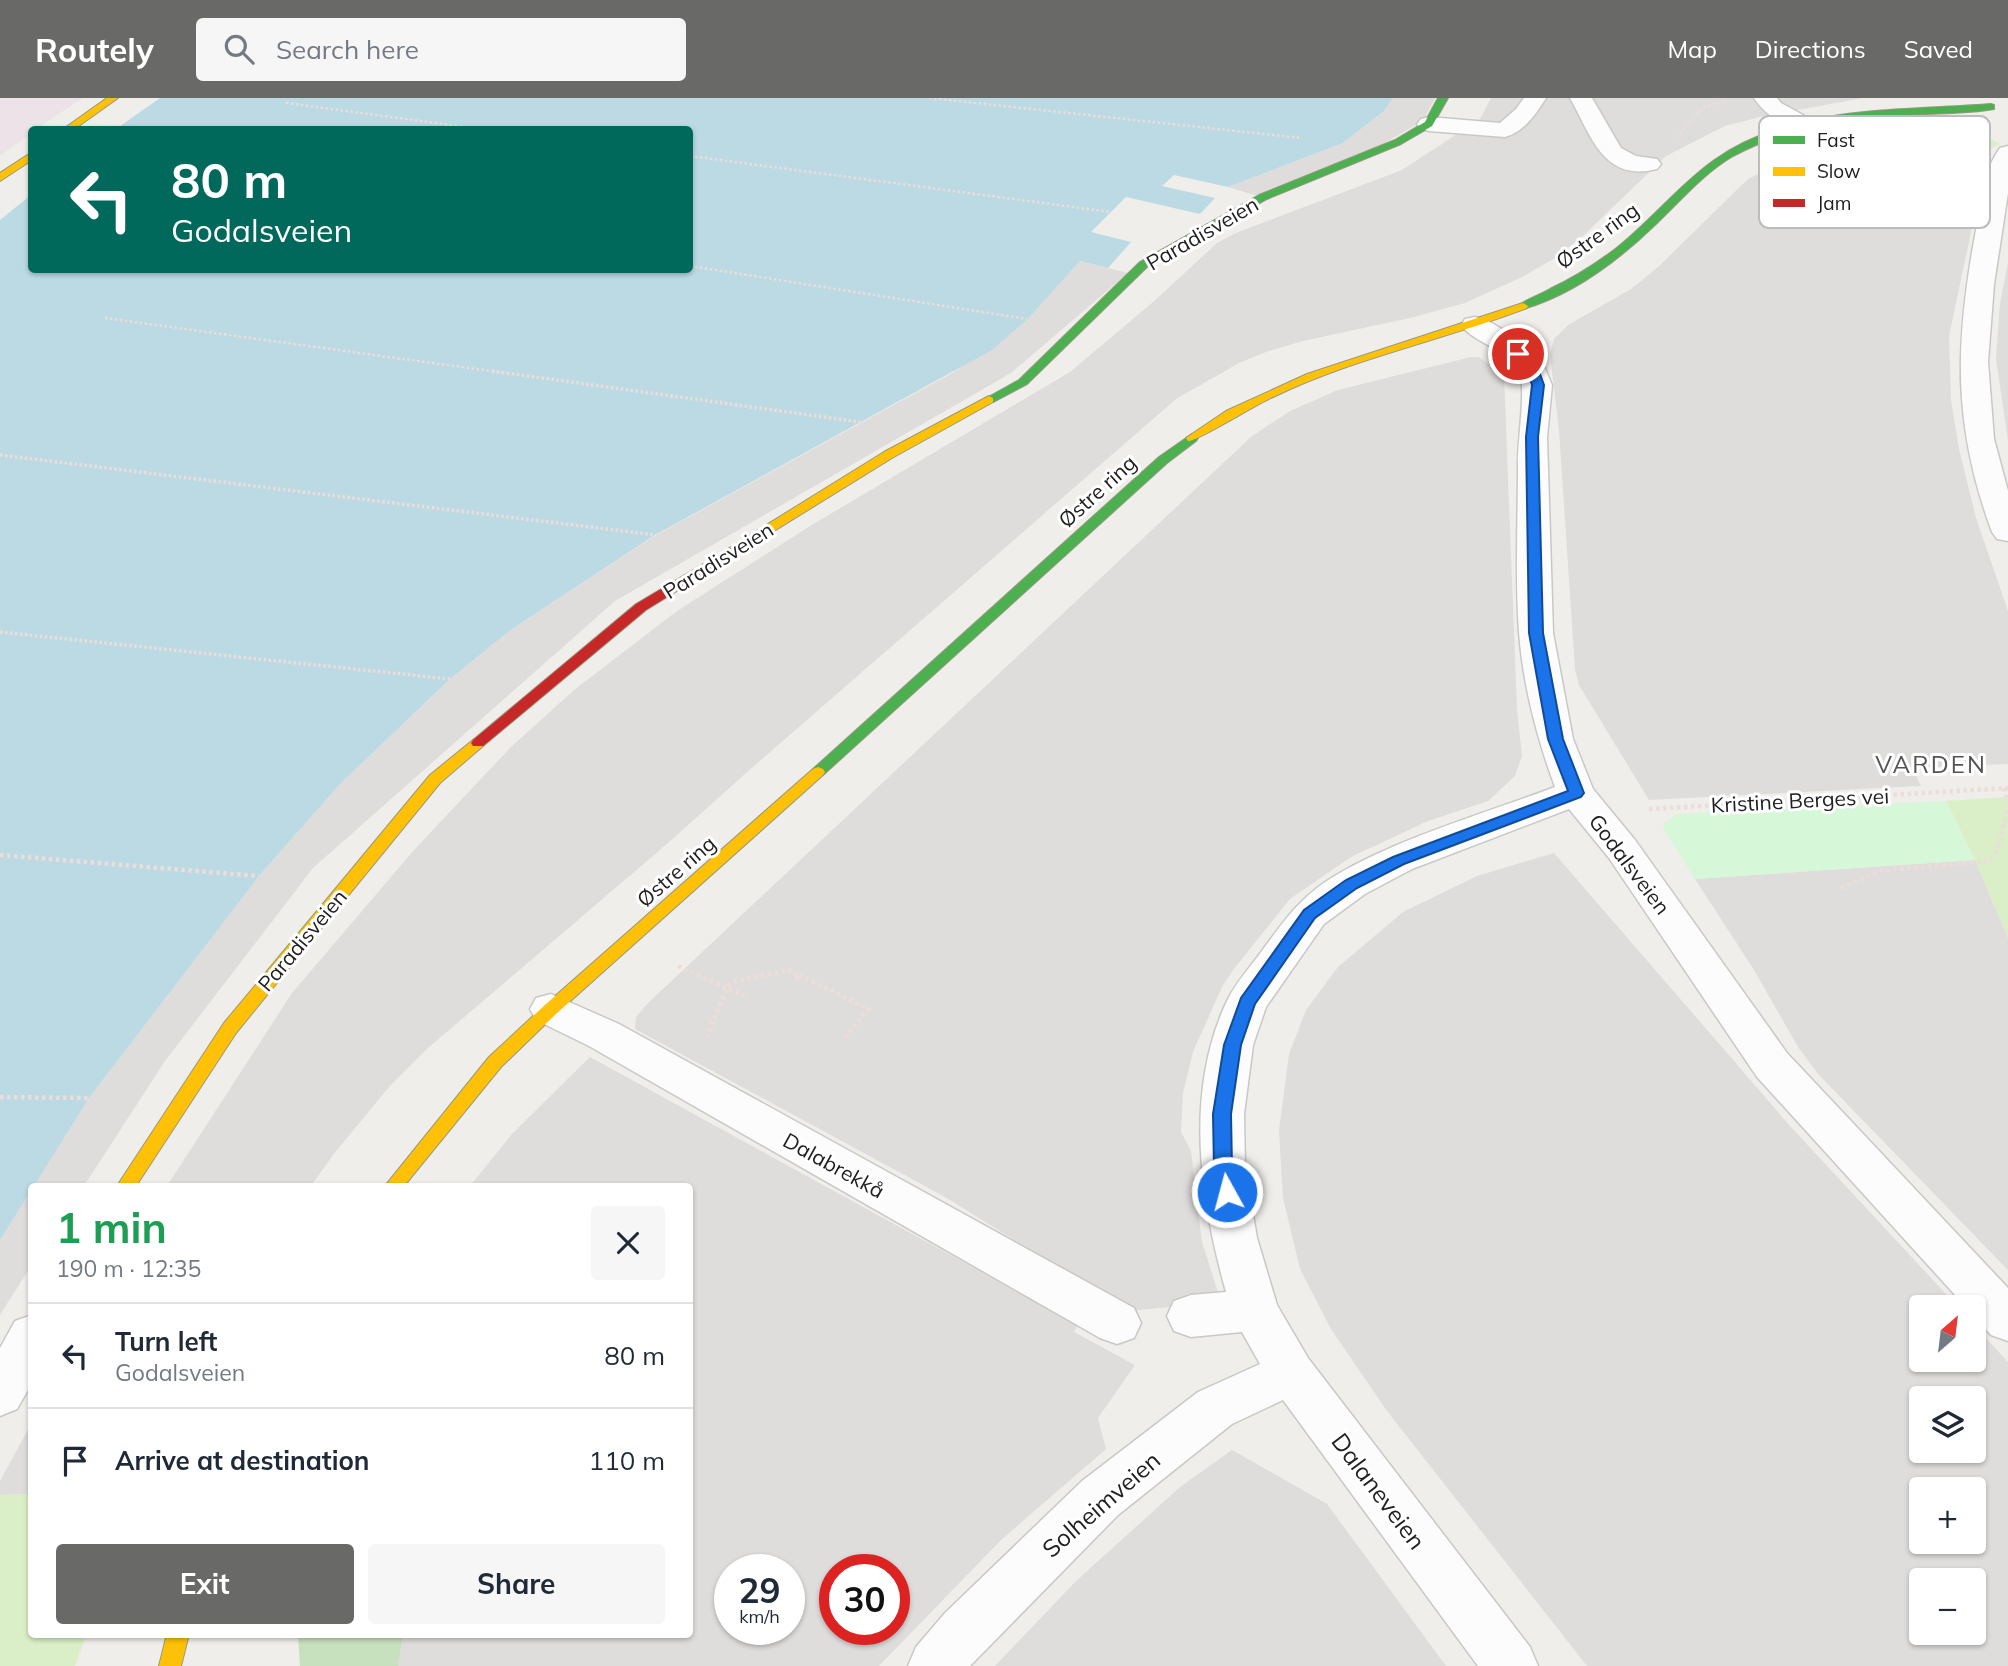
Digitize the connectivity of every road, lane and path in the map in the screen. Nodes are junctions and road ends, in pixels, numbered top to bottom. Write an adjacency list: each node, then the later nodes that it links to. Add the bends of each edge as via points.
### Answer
1 (113, 98): 13 (street)
2 (929, 98): 15 (path)
3 (1443, 98): 12 (street)
4 (1535, 98): 12 (street, via 1505,130)
5 (1581, 98): 20 (street, via 1613,156 1628,163)
6 (1765, 98): 9 (street)
7 (286, 103): 14 (path)
8 (1992, 103): 10 (street, Østre ring); 11 (street)
9 (1788, 116)
10 (1887, 116)
11 (2008, 118)
12 (1429, 124): 51 (street, Paradisveien, via 1374,154 1263,197 1143,264 1023,382 888,455 641,607 435,779 230,1028)
13 (72, 126)
14 (458, 126)
15 (1302, 138)
16 (1759, 141): 28 (street, Østre ring, via 1729,155 1591,270 1548,295)
17 (2008, 153): 23 (street, via 2000,170)
18 (693, 156): 22 (path)
19 (28, 158): 21 (street)
20 (1649, 164)
21 (0, 178)
22 (1111, 212)
23 (1990, 226)
24 (1990, 228): 31 (street, via 1978,294 1976,401 1988,475)
25 (693, 266): 27 (path)
26 (105, 318): 29 (path)
27 (1028, 319)
28 (1475, 325): 36 (street, Godalsveien, via 1531,365 1538,385 1532,437 1536,633 1555,739); 46 (street, Østre ring, via 1304,378 1212,423 1163,460)
29 (861, 422)
30 (0, 455): 32 (path)
31 (2008, 532)
32 (656, 535)
33 (0, 632): 34 (path)
34 (450, 679)
35 (2006, 788): 36 (path, Kristine Berges vei); 37 (path)
36 (1584, 803): 53 (street, Dalaneveien, via 1430,848 1351,884 1310,914 1247,1002 1225,1092 1223,1168 1234,1238); 55 (street, Godalsveien, via 1622,849 1772,1065)
37 (2008, 805): 40 (path, via 1998,849 1989,861 1882,870)
38 (0, 855): 39 (path)
39 (259, 876)
40 (1841, 888)
41 (678, 966): 44 (path)
42 (799, 975): 43 (path); 44 (path, via 789,970); 47 (path, via 869,1009)
43 (793, 982)
44 (727, 987): 45 (path); 48 (path, via 705,1041 732,1055)
45 (749, 998)
46 (551, 1009): 48 (street, Dalabrekkå); 52 (street, Østre ring, via 495,1062)
47 (844, 1039)
48 (701, 1091): 56 (street, Dalabrekkå)
49 (0, 1097): 50 (path)
50 (89, 1098)
51 (128, 1183)
52 (396, 1183)
53 (1255, 1310): 54 (street); 58 (street, Dalaneveien)
54 (1191, 1316)
55 (2008, 1320)
56 (1118, 1323)
57 (28, 1343): 59 (street)
58 (1291, 1373): 62 (street, Solheimveien, via 1215,1408 1100,1498); 63 (street, Dalaneveien)
59 (0, 1394)
60 (177, 1638): 61 (street)
61 (170, 1666)
62 (935, 1666)
63 (1511, 1666)

